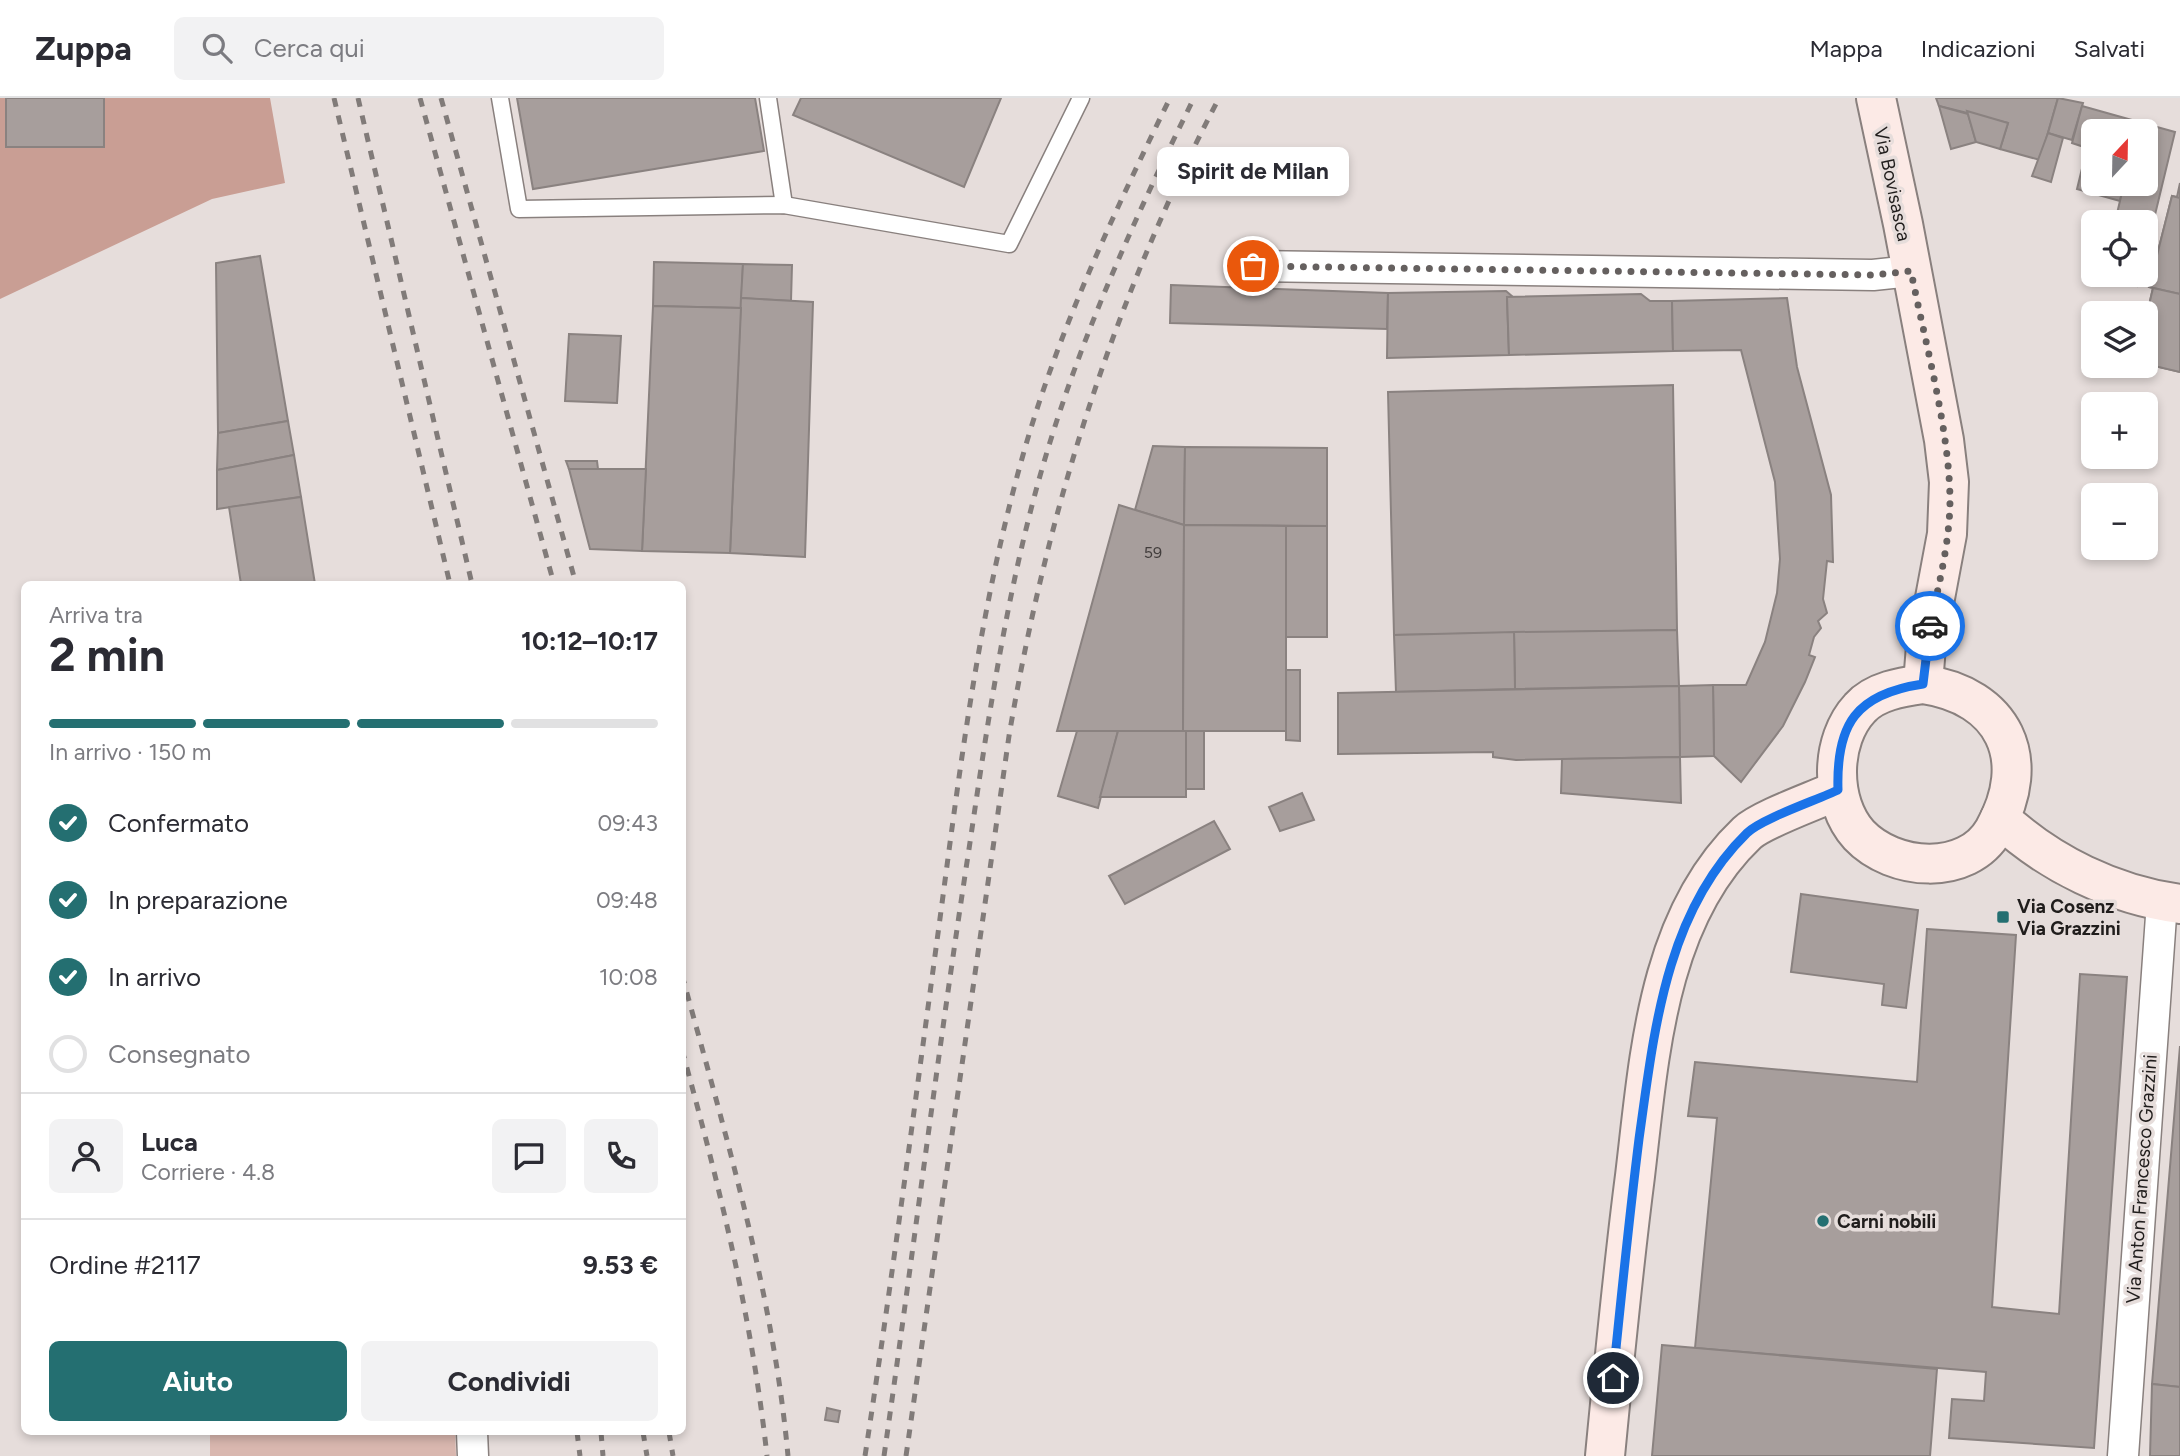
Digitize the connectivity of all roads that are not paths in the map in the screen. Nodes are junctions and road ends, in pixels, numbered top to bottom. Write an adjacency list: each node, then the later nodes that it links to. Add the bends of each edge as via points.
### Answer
1 (500, 98): 5 (lane, via 519,209)
2 (768, 98): 5 (lane)
3 (1081, 98): 5 (lane, via 1009,244)
4 (1876, 98): 7 (street, Via Bovisasca)
5 (784, 205)
6 (1253, 266): 7 (street, via 1873,275)
7 (1911, 271): 8 (street, Via Bovisasca, via 1944,440 1950,500)
8 (1923, 684): 9 (street, via 1899,688 1861,706 1840,742); 10 (street, via 1950,688 1973,699 2003,733 2012,772)
9 (1838, 790): 10 (street, via 1859,835 1891,855 1915,862 1957,861 1990,837); 14 (street, via 1749,831 1703,892 1675,954 1651,1053)
10 (2000, 818): 11 (street, via 2038,851 2088,877)
11 (2171, 903): 15 (street, Via Anton Francesco Grazzini)
12 (472, 1435): 13 (street)
13 (473, 1456)
14 (1605, 1456)
15 (2123, 1456)

